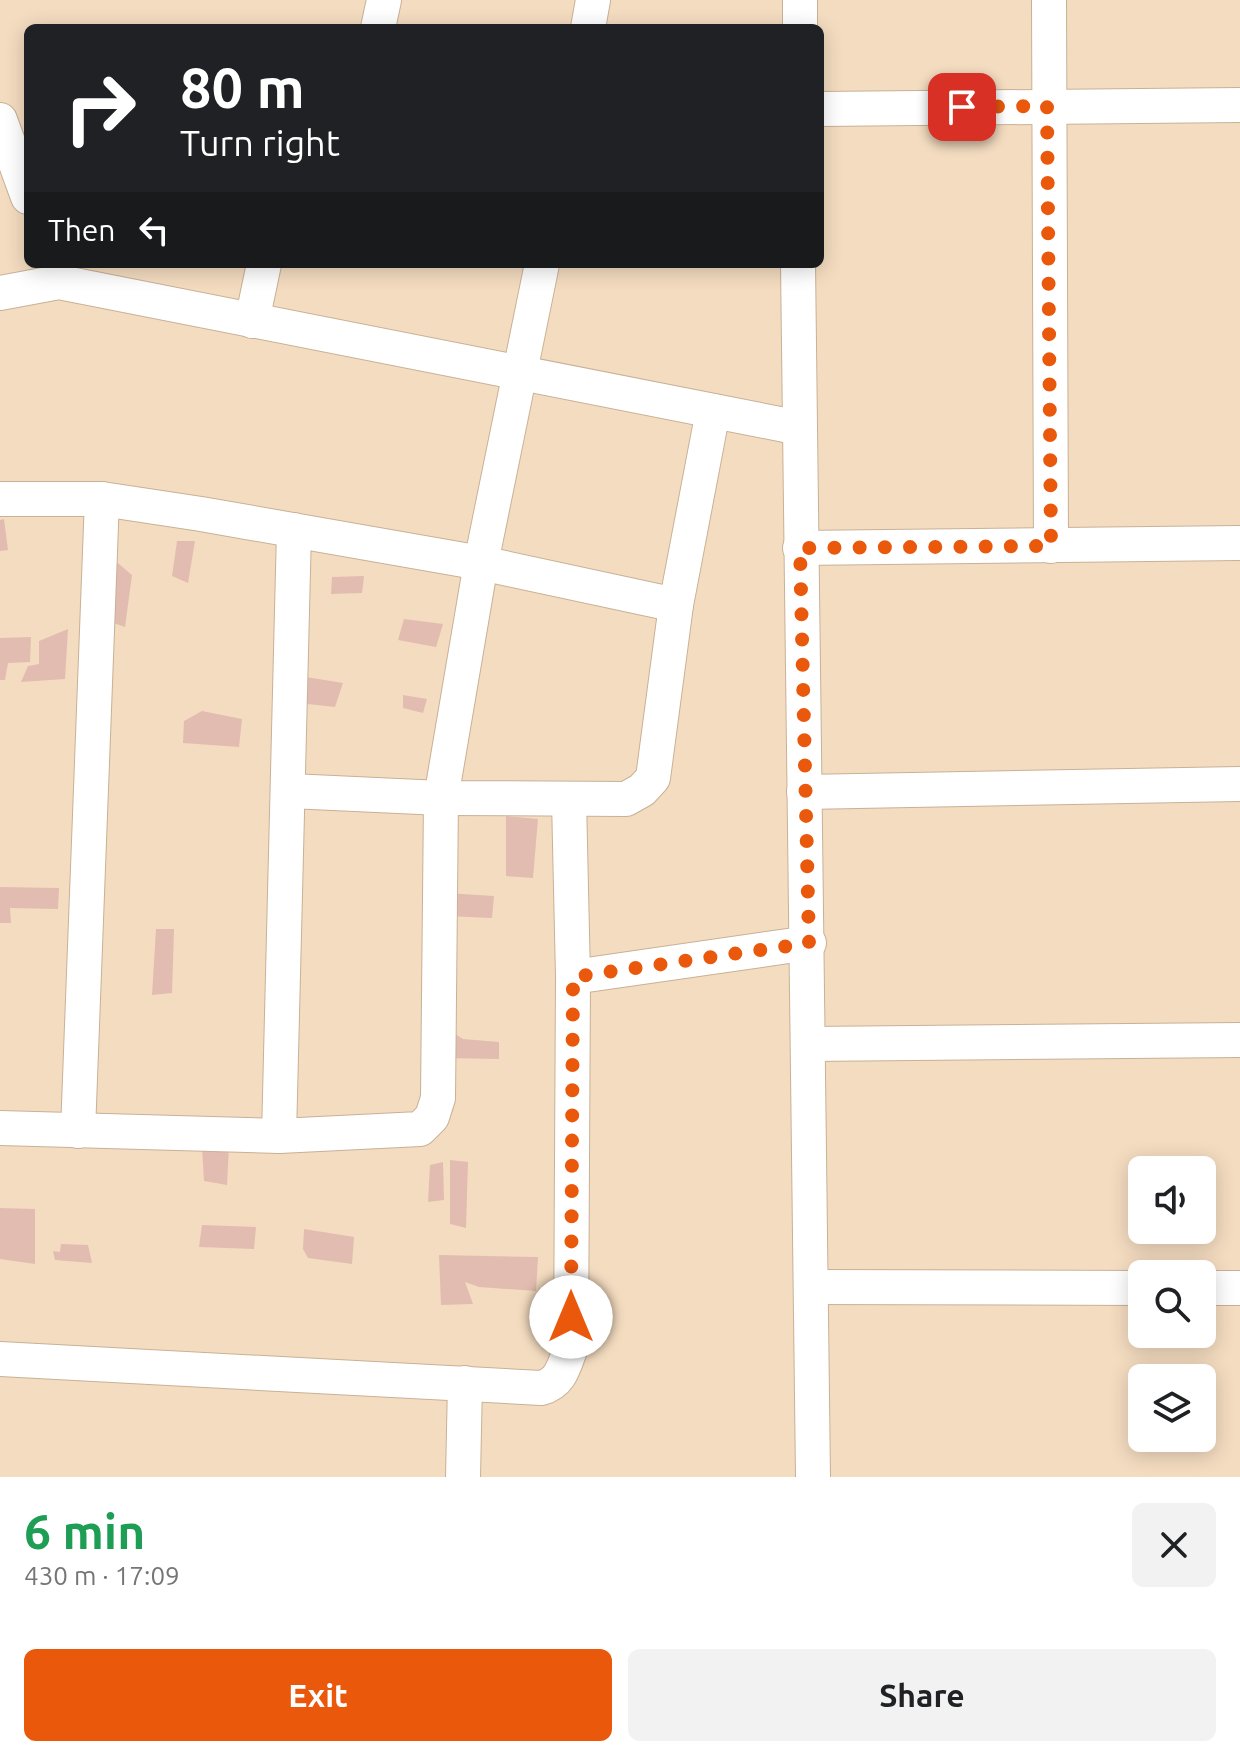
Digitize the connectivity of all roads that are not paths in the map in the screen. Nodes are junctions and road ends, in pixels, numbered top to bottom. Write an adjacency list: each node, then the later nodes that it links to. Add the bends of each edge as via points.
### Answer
1 (384, 0): 5 (street)
2 (593, 0): 6 (street)
3 (800, 0): 7 (street)
4 (1049, 0): 9 (street)
5 (379, 24)
6 (589, 24)
7 (800, 24)
8 (1240, 105): 9 (street)
9 (1047, 106): 10 (street); 26 (street)
10 (824, 109)
11 (0, 120): 12 (street)
12 (24, 186)
13 (263, 268): 18 (street)
14 (541, 268): 19 (street)
15 (798, 268): 21 (street)
16 (55, 273): 17 (street); 18 (street)
17 (0, 293)
18 (252, 321): 19 (street)
19 (518, 372): 20 (street); 28 (street)
20 (713, 411): 21 (street); 29 (street)
21 (800, 428): 27 (street)
22 (0, 499): 23 (street)
23 (102, 499): 24 (street); 40 (street)
24 (294, 530): 28 (street); 31 (street)
25 (1240, 543): 26 (street)
26 (1051, 546): 27 (street)
27 (800, 548): 32 (street)
28 (481, 563): 29 (street); 33 (street)
29 (676, 605): 34 (street, via 653,778 626,799)
30 (1240, 784): 32 (street)
31 (290, 791): 33 (street); 41 (street)
32 (804, 792): 35 (street)
33 (441, 798): 34 (street); 41 (street, via 438,1098 432,1117 420,1129)
34 (569, 799): 36 (street)
35 (809, 943): 36 (street); 38 (street)
36 (573, 977): 47 (street, via 571,1347 562,1374 551,1385)
37 (1240, 1040): 38 (street)
38 (809, 1044): 42 (street)
39 (0, 1128): 40 (street)
40 (78, 1131): 41 (street)
41 (279, 1136)
42 (813, 1287): 43 (street); 49 (street)
43 (1128, 1288)
44 (1216, 1288): 45 (street)
45 (1240, 1288)
46 (0, 1359): 47 (street)
47 (465, 1383): 48 (street)
48 (463, 1477)
49 (813, 1477)

